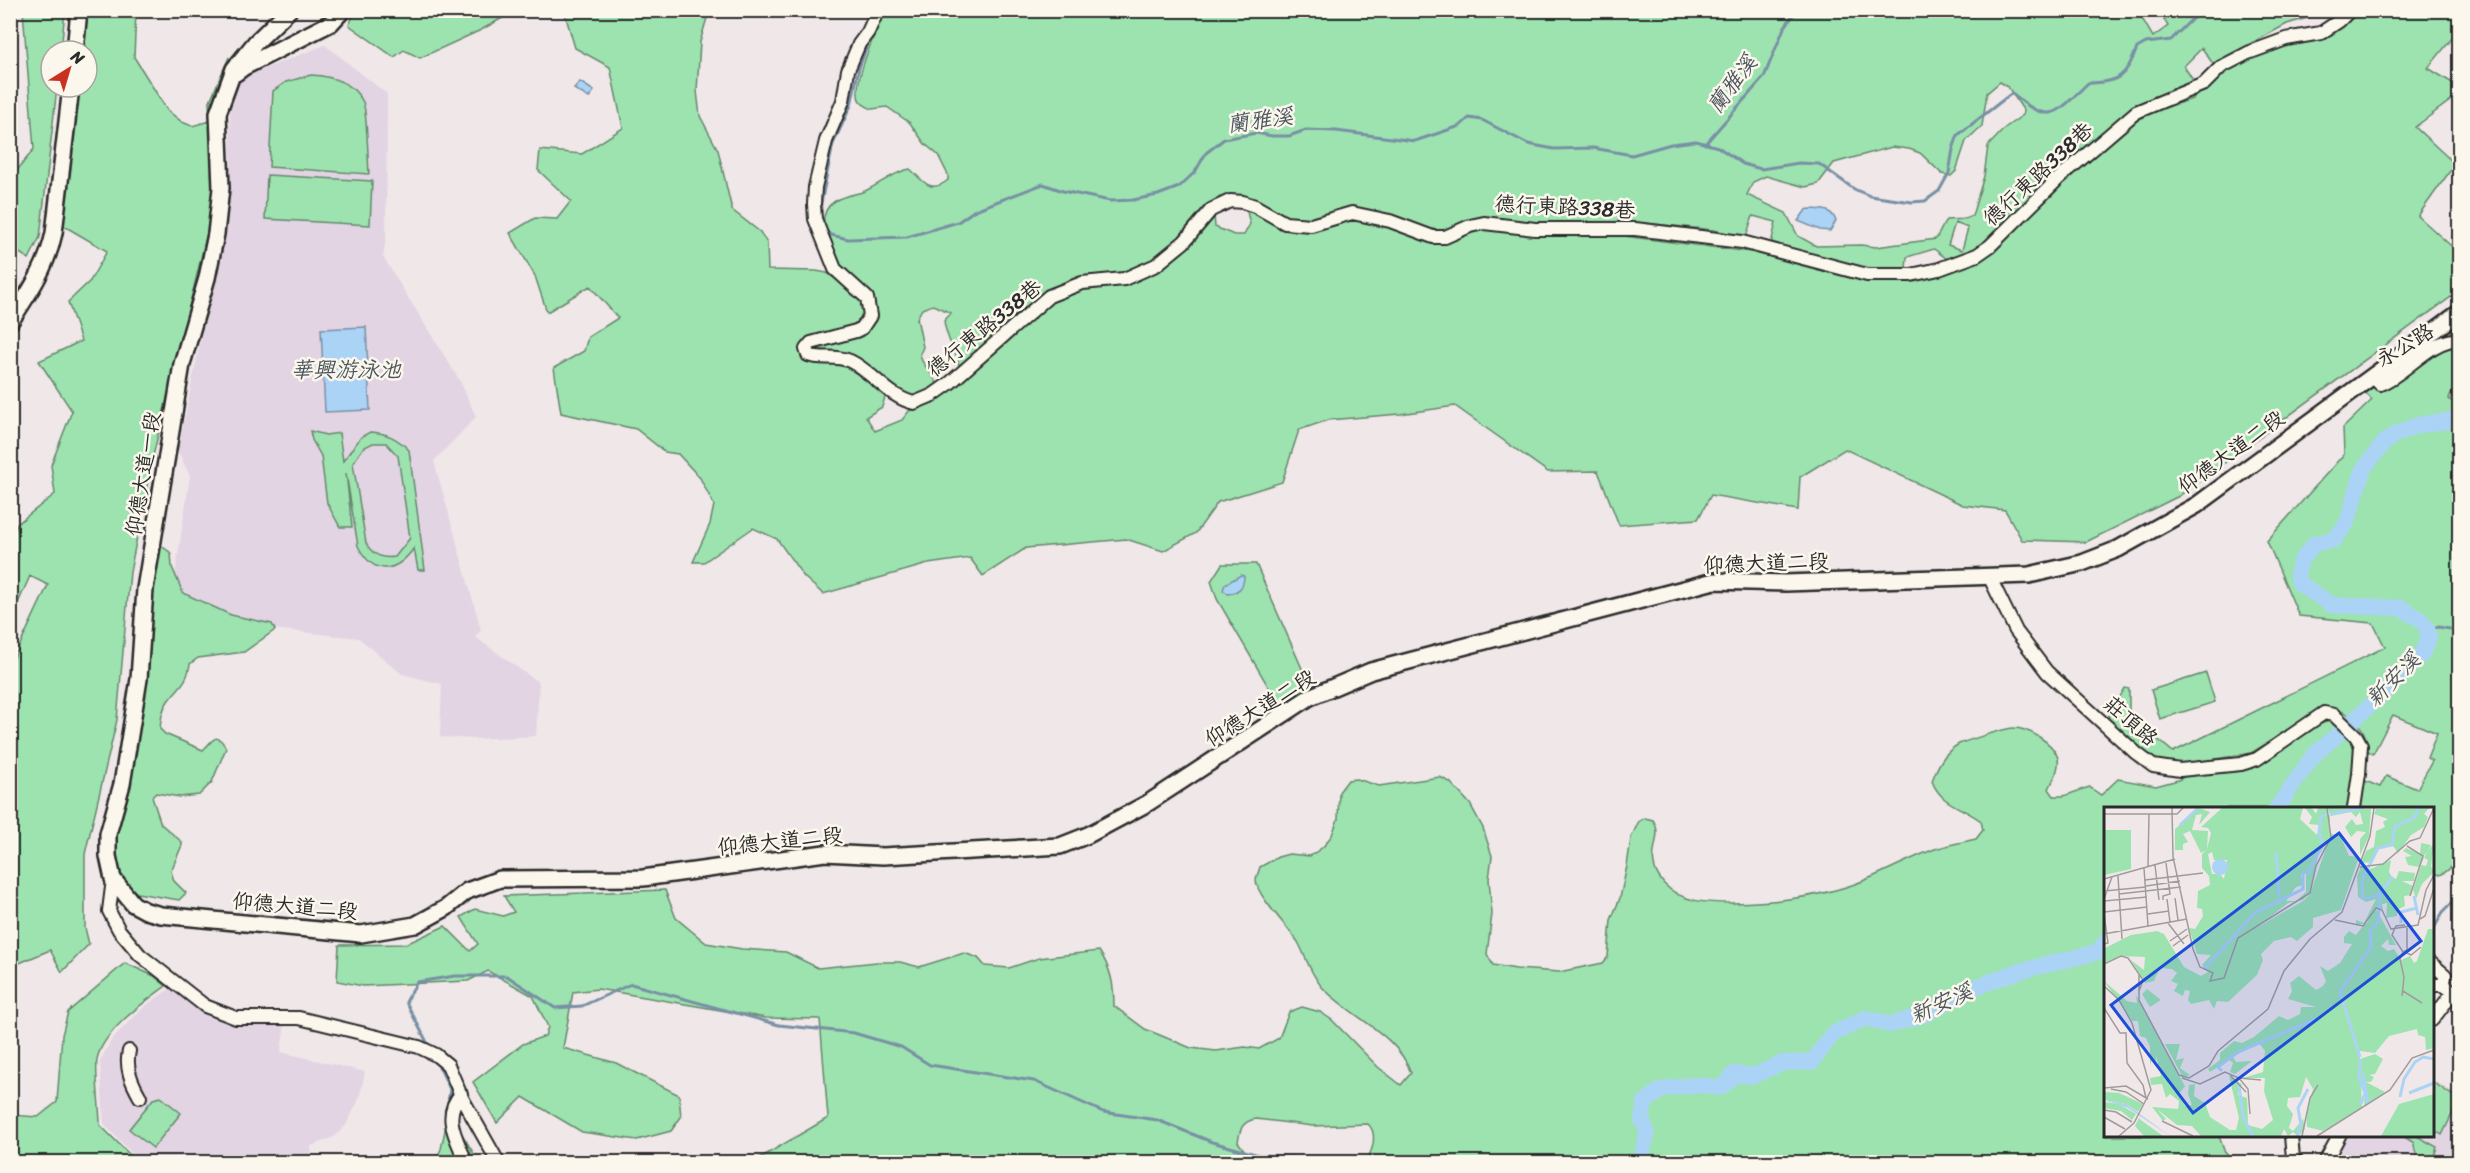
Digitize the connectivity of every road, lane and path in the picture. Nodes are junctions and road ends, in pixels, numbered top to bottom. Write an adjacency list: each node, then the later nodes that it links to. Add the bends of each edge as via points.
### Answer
1 (79, 10): 6 (main road)
2 (288, 10): 7 (main road, 仰德大道一段, via 239,61)
3 (343, 10): 7 (main road, via 331,23 244,67)
4 (878, 10): 5 (street, 德行東路338巷, via 848,70 843,101 826,141 815,187 815,219 827,254 842,278 867,298 870,316 862,328 811,343 806,352 816,358 839,358 853,363 897,397 914,403 950,383 1049,296 1082,283 1124,279 1156,265 1184,242 1211,210 1230,201 1255,206 1285,223 1311,225 1352,213 1390,221 1433,237 1445,237 1484,223 1535,229 1635,229 1741,242 1867,274 1911,275 1939,269 1990,246 2058,179 2136,112 2204,84 2222,67 2248,52 2286,39 2321,33)
5 (2350, 10)
6 (76, 39)
7 (229, 79): 15 (main road, 仰德大道一段, via 218,113 221,188 216,234 182,364 145,589 139,679 122,784 108,834)
8 (70, 99): 10 (main road, via 50,254)
9 (2460, 312): 12 (main road, 仰德大道二段)
10 (10, 322)
11 (2460, 339): 12 (street, 永公路, via 2440,343 2380,384)
12 (2373, 375): 13 (main road, 仰德大道二段, via 2197,504 2118,549 2082,563 2029,575)
13 (1990, 578): 14 (street, 莊頂路, via 2016,632 2047,672 2153,766 2180,770 2241,764 2273,750 2324,713 2334,715 2361,745); 15 (main road, 仰德大道二段, via 1714,581 1371,671 1310,697 1148,803 1060,846 883,856 825,853 643,878 500,879 467,891 415,925 362,934 153,913 128,900)
14 (2354, 807)
15 (113, 879): 20 (street, via 109,911 119,930 141,955 205,1006 236,1018 299,1018 419,1047 448,1065)
16 (2434, 965): 17 (street, via 2445,975)
17 (2447, 989): 18 (street)
18 (2434, 1018)
19 (129, 1051): 21 (street, via 131,1081)
20 (461, 1094): 25 (street, via 450,1114); 26 (street)
21 (140, 1097)
22 (2291, 1137): 24 (street)
23 (2338, 1137): 27 (street)
24 (2291, 1161)
25 (466, 1162)
26 (498, 1162)
27 (2325, 1162)

